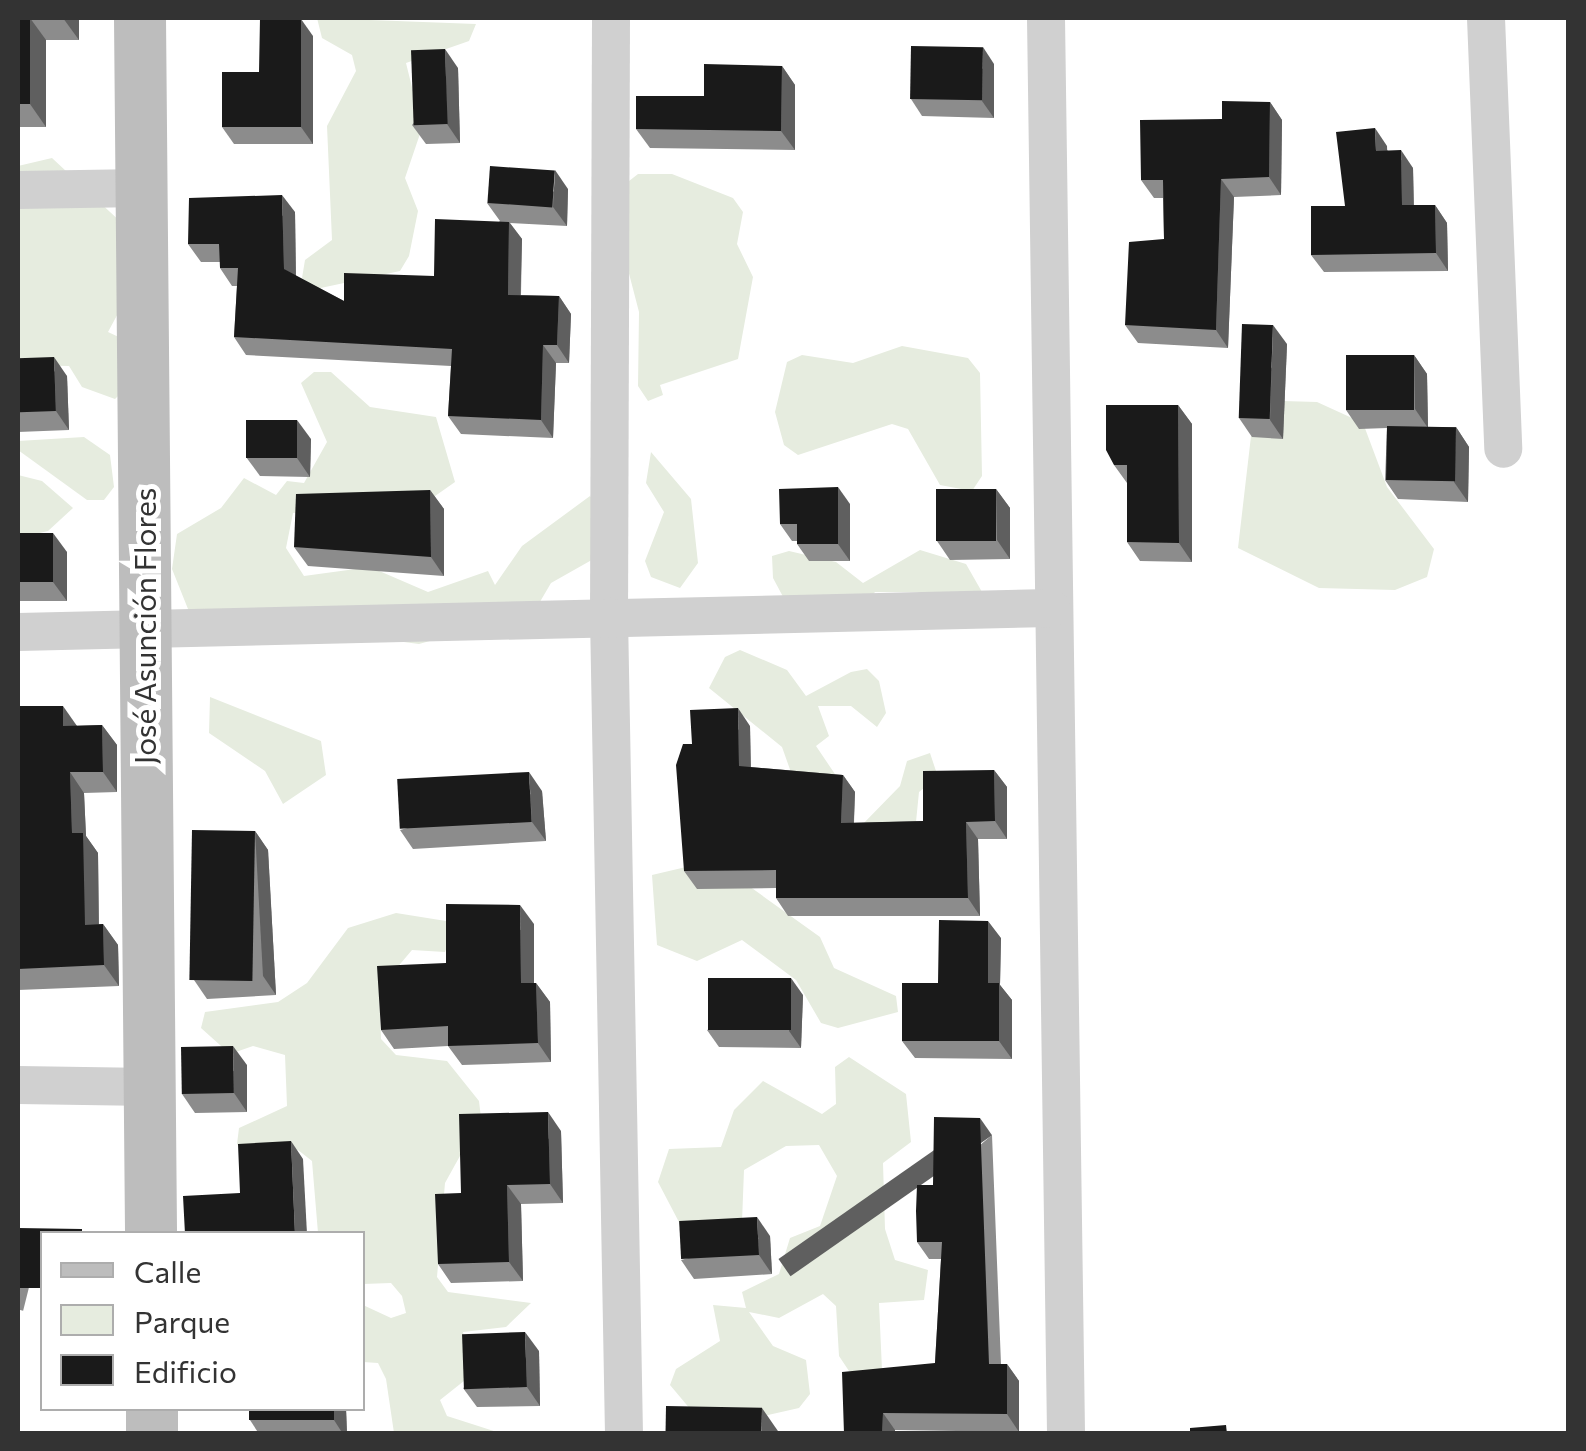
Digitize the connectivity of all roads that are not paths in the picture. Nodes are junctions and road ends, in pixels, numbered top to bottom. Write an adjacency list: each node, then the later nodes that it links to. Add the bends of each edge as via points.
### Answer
1 (140, 18): 5 (street, José Asunción Flores)
2 (611, 18): 9 (street)
3 (1046, 18): 8 (street)
4 (1486, 18): 7 (street)
5 (142, 188): 6 (street); 10 (street, José Asunción Flores)
6 (18, 190)
7 (1504, 449)
8 (1051, 608): 9 (street); 16 (street)
9 (609, 616): 10 (street); 15 (street)
10 (143, 631): 11 (street); 13 (street, José Asunción Flores)
11 (18, 632)
12 (18, 1085): 13 (street)
13 (150, 1087): 14 (street, José Asunción Flores)
14 (151, 1231)
15 (624, 1434)
16 (1066, 1434)

